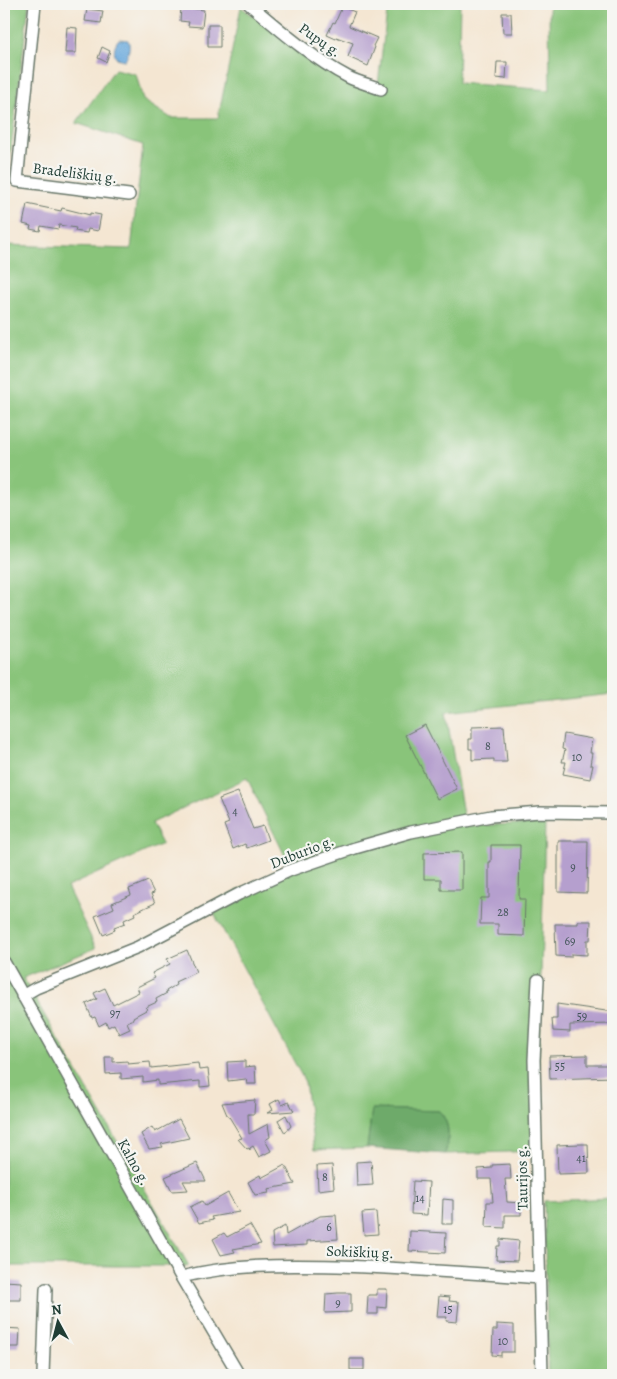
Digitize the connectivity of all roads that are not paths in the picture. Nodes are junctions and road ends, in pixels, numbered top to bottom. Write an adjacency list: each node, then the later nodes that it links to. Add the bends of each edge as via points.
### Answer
1 (35, 4): 4 (street, Bradeliškių g., via 17,181)
2 (249, 4): 3 (street, Pupų g., via 325,64)
3 (380, 89)
4 (129, 195)
5 (613, 813): 8 (street, Duburio g., via 540,812 491,816 411,832 356,848 291,870 138,947)
6 (4, 962): 8 (street, Kalno g.)
7 (538, 980): 10 (street, Taurijos g., via 534,1060)
8 (22, 996): 9 (street, Kalno g.)
9 (181, 1277): 10 (street, Sokiškių g., via 244,1266 312,1266); 13 (street, Kalno g.)
10 (539, 1278): 14 (street, Taurijos g.)
11 (46, 1289): 12 (street)
12 (43, 1375)
13 (239, 1375)
14 (542, 1375)

